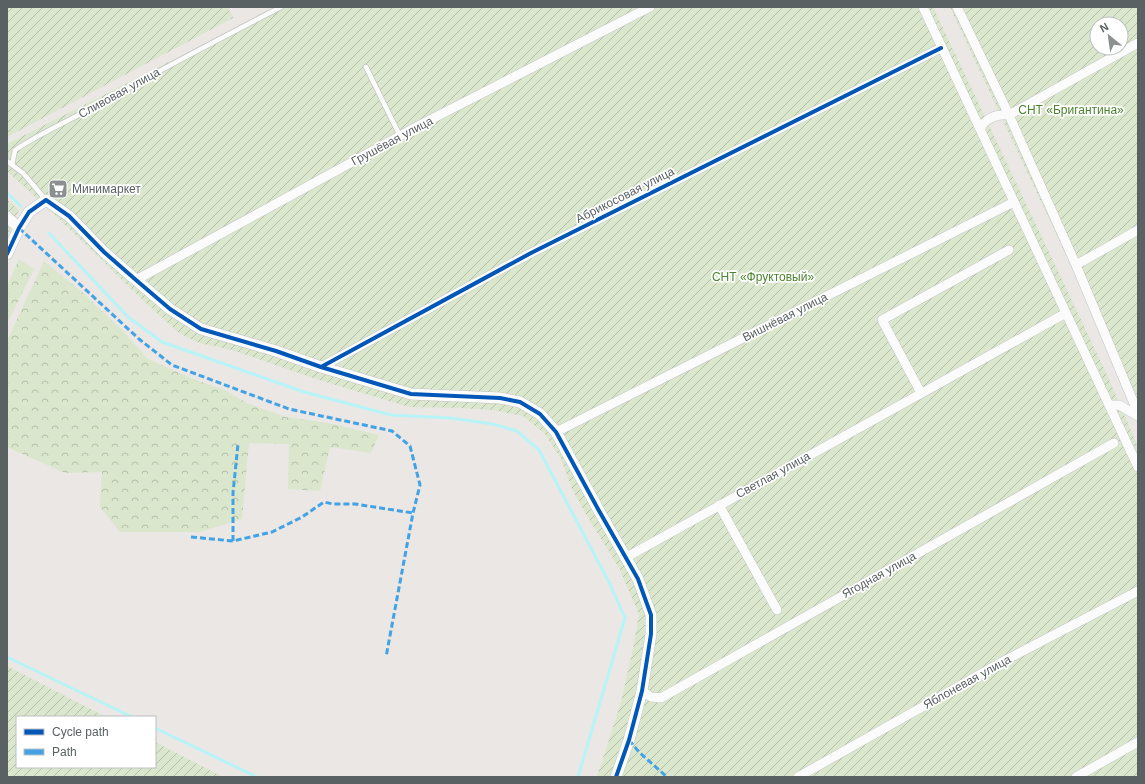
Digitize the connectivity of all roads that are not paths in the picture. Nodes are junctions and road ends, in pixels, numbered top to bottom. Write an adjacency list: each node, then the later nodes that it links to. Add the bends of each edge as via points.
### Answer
1 (281, 7): 12 (lane, Сливовая улица, via 33,138 15,150)
2 (650, 7): 10 (street, Грушёвая улица)
3 (923, 7): 6 (street)
4 (957, 7): 8 (street)
5 (1138, 43): 8 (street)
6 (941, 48): 9 (street); 23 (street, Абрикосовая улица, via 531,253)
7 (366, 66): 10 (lane)
8 (1009, 115): 9 (street, via 991,117); 20 (street)
9 (980, 129): 14 (street)
10 (400, 136): 21 (street, Грушёвая улица)
11 (7, 161): 12 (lane)
12 (12, 165): 13 (lane, via 23,173)
13 (46, 200): 16 (street, via 29,212); 21 (street, via 68,216)
14 (1014, 202): 22 (street); 27 (street, Вишнёвая улица)
15 (7, 217): 16 (street)
16 (19, 228): 19 (street)
17 (1138, 230): 20 (street)
18 (1009, 250): 24 (street, via 882,320)
19 (7, 254)
20 (1076, 265): 26 (street)
21 (136, 280): 23 (street, via 170,309 201,329)
22 (1066, 313): 24 (street, Светлая улица); 25 (street)
23 (321, 367): 27 (street, via 410,394 500,398 520,402 540,414)
24 (921, 393): 30 (street, Светлая улица)
25 (1109, 405): 26 (street, via 1119,405); 29 (street)
26 (1138, 414)
27 (556, 432): 31 (street)
28 (1114, 443): 34 (street, Ягодная улица, via 661,698 651,697)
29 (1138, 467)
30 (719, 505): 31 (street, Светлая улица); 33 (street)
31 (625, 558): 34 (street, via 638,579 651,615 651,634)
32 (1138, 591): 37 (street, Яблоневая улица, via 995,666)
33 (777, 610)
34 (642, 691): 36 (street)
35 (1138, 742): 38 (street)
36 (616, 777)
37 (798, 777)
38 (1076, 777)

